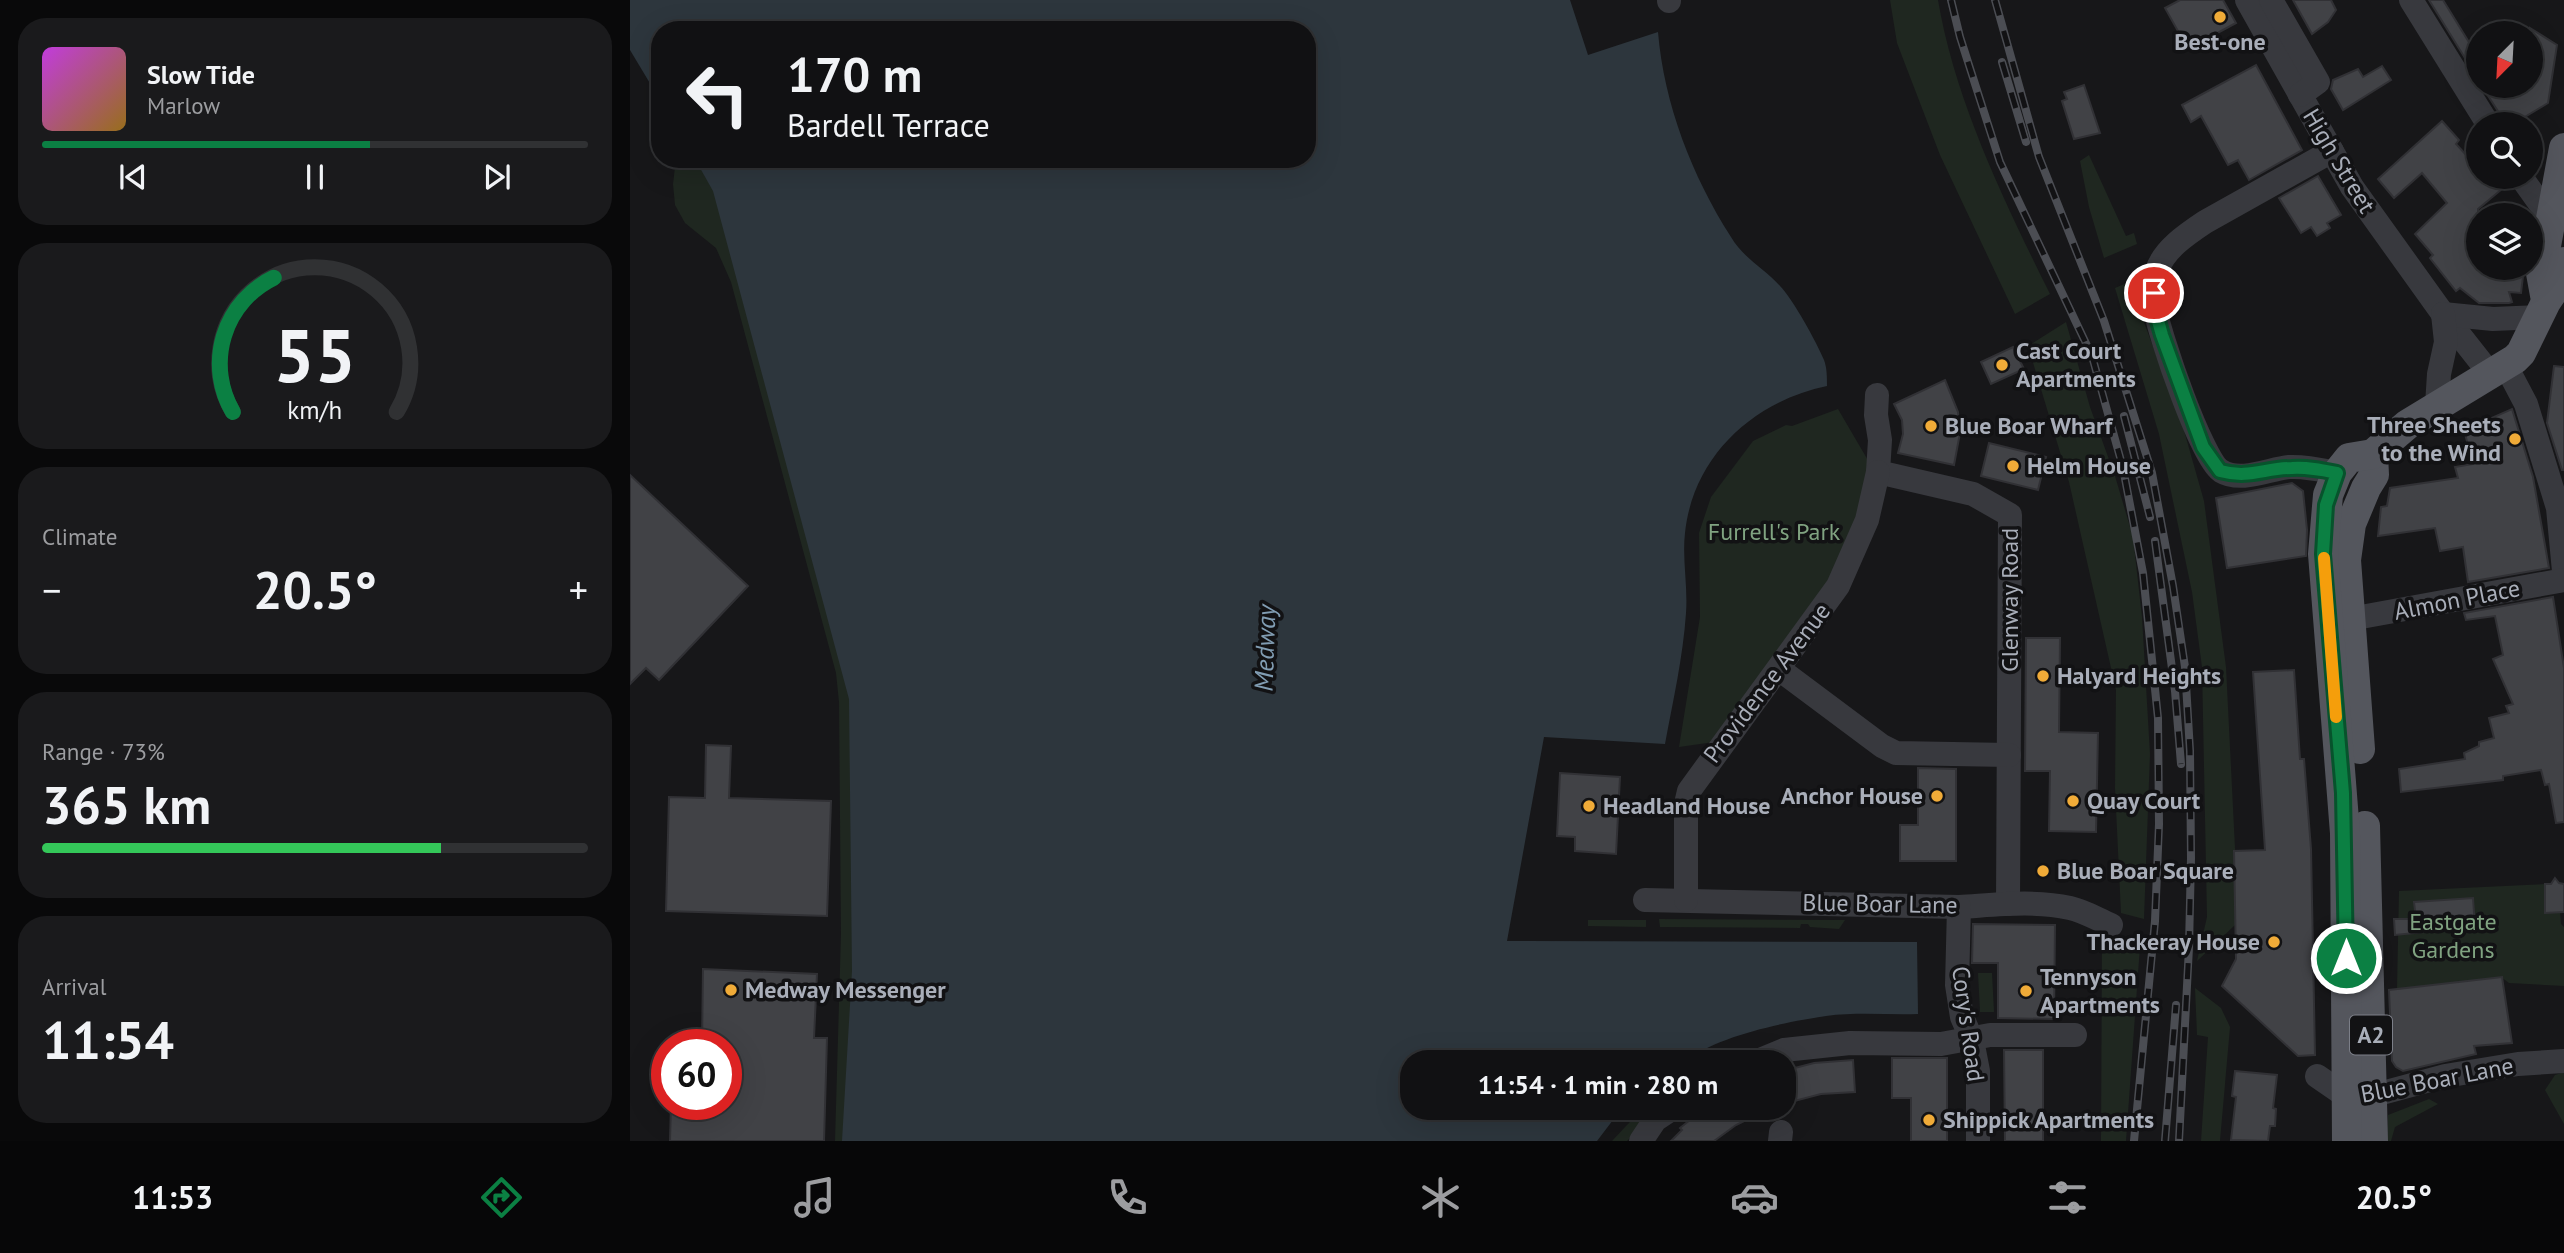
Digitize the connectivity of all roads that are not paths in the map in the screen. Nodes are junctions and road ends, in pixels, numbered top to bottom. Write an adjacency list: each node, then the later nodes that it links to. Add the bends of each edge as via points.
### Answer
1 (2247, 0): 4 (street, High Street)
2 (2271, 0): 4 (street, via 2318,82)
3 (2411, 0): 5 (street)
4 (2300, 95): 7 (street, High Street)
5 (2481, 112)
6 (2564, 148): 9 (main road)
7 (2332, 151): 12 (street, High Street, via 2376,222); 18 (street, via 2195,228 2158,267 2154,307 2203,447 2220,471 2238,476 2290,467)
8 (2530, 189): 9 (street)
9 (2551, 219): 11 (main road, via 2541,273)
10 (2564, 261): 11 (main road)
11 (2550, 308): 12 (street, via 2493,319); 13 (main road, via 2521,354)
12 (2444, 314): 13 (street, High Street); 15 (street, via 2446,342)
13 (2499, 371): 15 (main road); 19 (street, High Street, via 2526,404 2558,508)
14 (1877, 396): 17 (street)
15 (2437, 405): 16 (main road)
16 (2373, 454): 18 (main road, via 2350,458); 21 (main road, A2, via 2374,475 2348,536)
17 (1878, 472): 22 (street, Providence Avenue, via 1867,520 1847,570); 23 (street, Glenway Road, via 1973,494 2010,515)
18 (2337, 473): 34 (main road, A2, via 2326,505 2323,554)
19 (2564, 571)
20 (2564, 580): 21 (street, Almon Place)
21 (2350, 620): 34 (main road, A2, via 2367,884)
22 (1779, 669): 23 (street, via 1896,753); 25 (street, Providence Avenue, via 1689,791)
23 (2009, 755): 26 (street, Glenway Road)
24 (1645, 900): 25 (street, Blue Boar Lane)
25 (1686, 900): 27 (street, Blue Boar Lane)
26 (2008, 904): 27 (street, Blue Boar Lane); 28 (street, Blue Boar Lane, via 2069,907)
27 (1959, 907): 30 (street, Cory's Road, via 1957,985 1962,1017)
28 (2110, 925)
29 (2075, 1035): 30 (street, via 1990,1035)
30 (1972, 1040): 31 (street); 37 (street, Cory's Road, via 1978,1071)
31 (1783, 1050)
32 (2564, 1061): 34 (street, Blue Boar Lane, via 2445,1076)
33 (2316, 1076): 34 (street, Blue Boar Lane)
34 (2359, 1096): 38 (main road, A2); 39 (main road, A2)
35 (1656, 1120): 36 (street)
36 (1641, 1141)
37 (1978, 1141)
38 (2347, 1141)
39 (2373, 1141)

